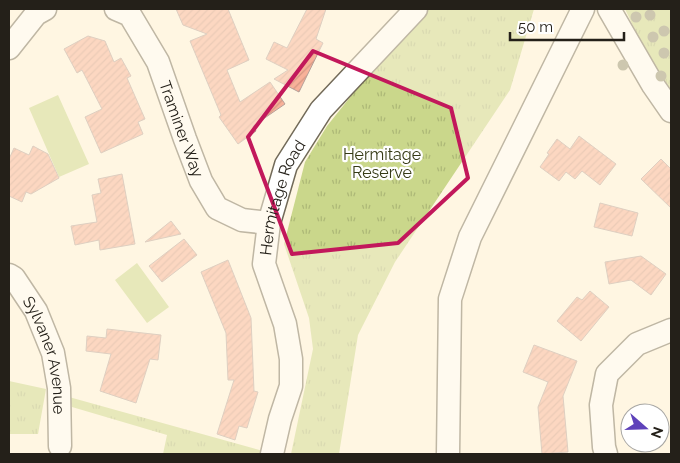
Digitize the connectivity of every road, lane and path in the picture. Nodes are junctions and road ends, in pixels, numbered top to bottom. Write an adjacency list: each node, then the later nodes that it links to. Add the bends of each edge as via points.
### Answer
1 (45, 9): 6 (street, via 36,14)
2 (116, 9): 8 (street, Traminer Way, via 130,15 158,62 184,139 201,181 217,208 242,220)
3 (416, 9): 8 (street, Hermitage Road, via 321,110 286,165)
4 (583, 9): 13 (street, via 470,237 450,299)
5 (609, 9): 7 (street)
6 (9, 48)
7 (671, 111)
8 (269, 223): 12 (street, Hermitage Road, via 264,264 285,324 291,359 291,386)
9 (9, 275): 11 (street, Sylvaner Avenue, via 36,311 53,353 59,388)
10 (671, 330): 14 (street, via 637,344 607,374 601,405)
11 (60, 446)
12 (272, 454)
13 (448, 454)
14 (606, 454)

